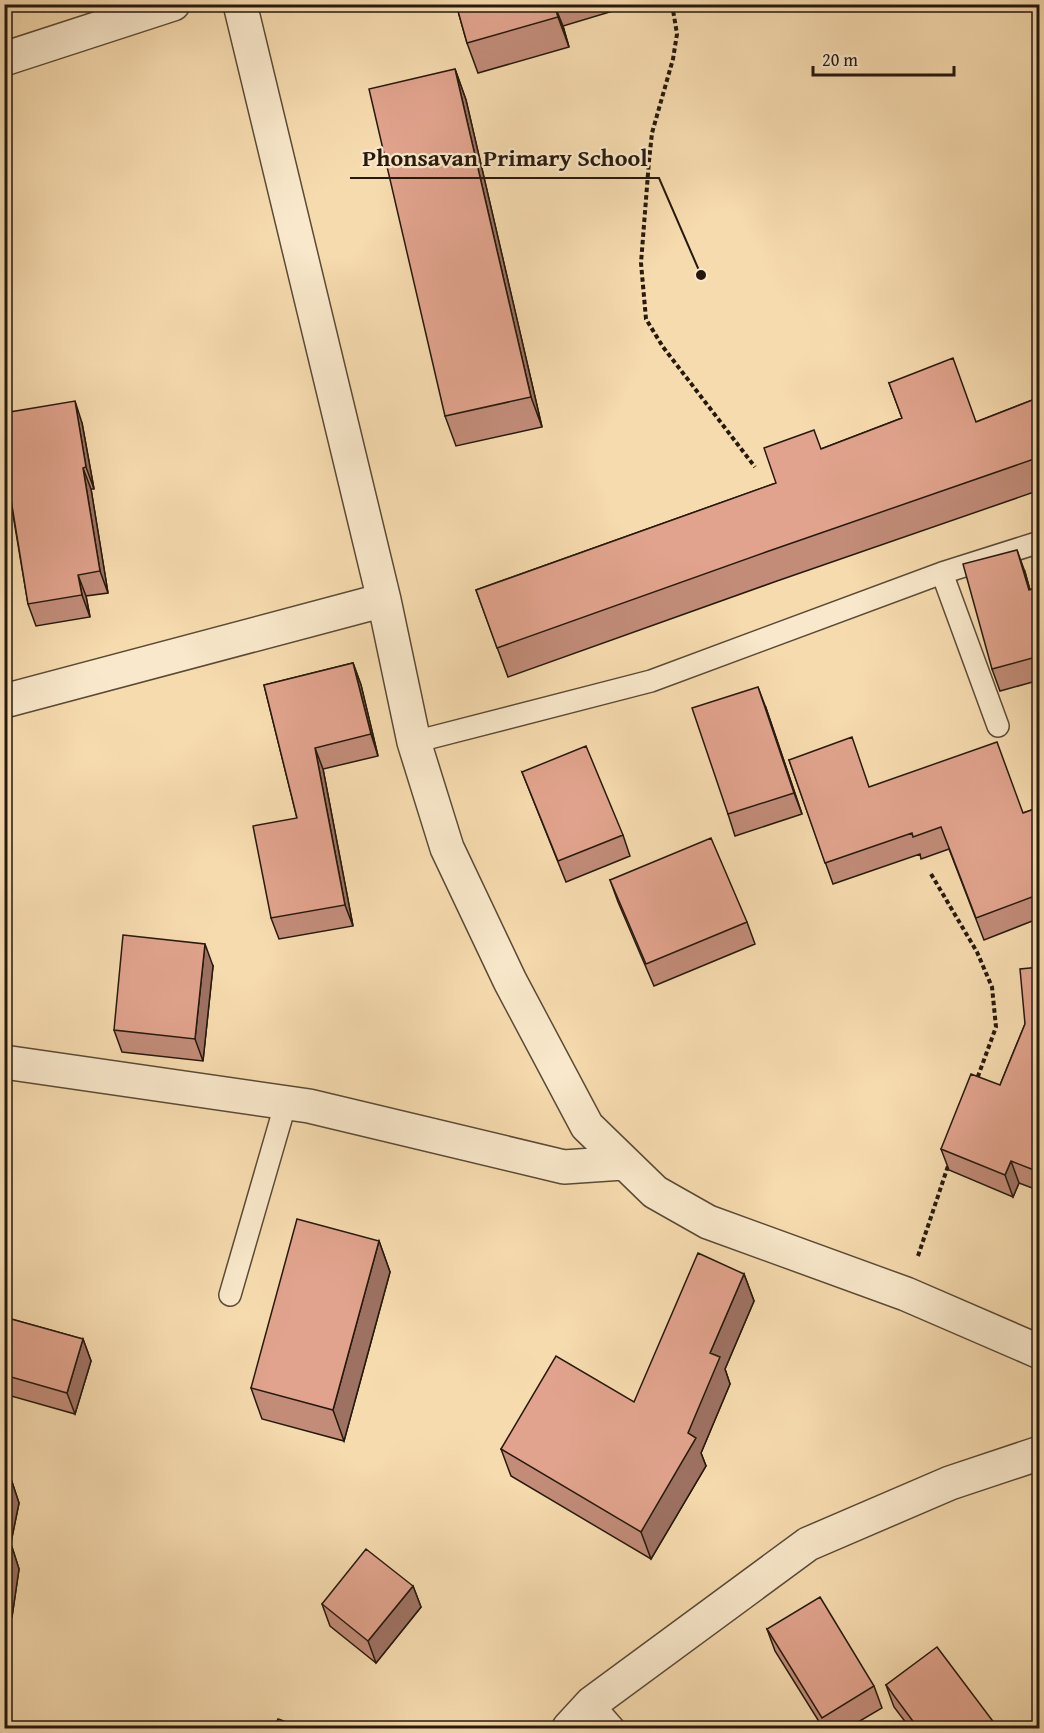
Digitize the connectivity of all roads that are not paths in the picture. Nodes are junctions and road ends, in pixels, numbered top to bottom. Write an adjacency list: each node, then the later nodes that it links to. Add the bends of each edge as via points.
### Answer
1 (173, 4): 3 (street)
2 (240, 4): 6 (street)
3 (4, 59)
4 (1040, 542): 5 (lane)
5 (942, 573): 8 (lane); 9 (lane, via 651,681)
6 (384, 600): 7 (street); 9 (street)
7 (4, 701)
8 (998, 726)
9 (414, 742): 12 (street, via 447,848 510,981 587,1126)
10 (4, 1062): 11 (street)
11 (286, 1102): 12 (street, via 564,1167); 13 (lane)
12 (623, 1162): 14 (street, via 655,1192 708,1222 906,1294)
13 (230, 1295)
14 (1040, 1352)
15 (1040, 1453): 16 (street, via 950,1483 808,1544)
16 (592, 1703): 17 (street); 18 (lane)
17 (569, 1728)
18 (614, 1728)

